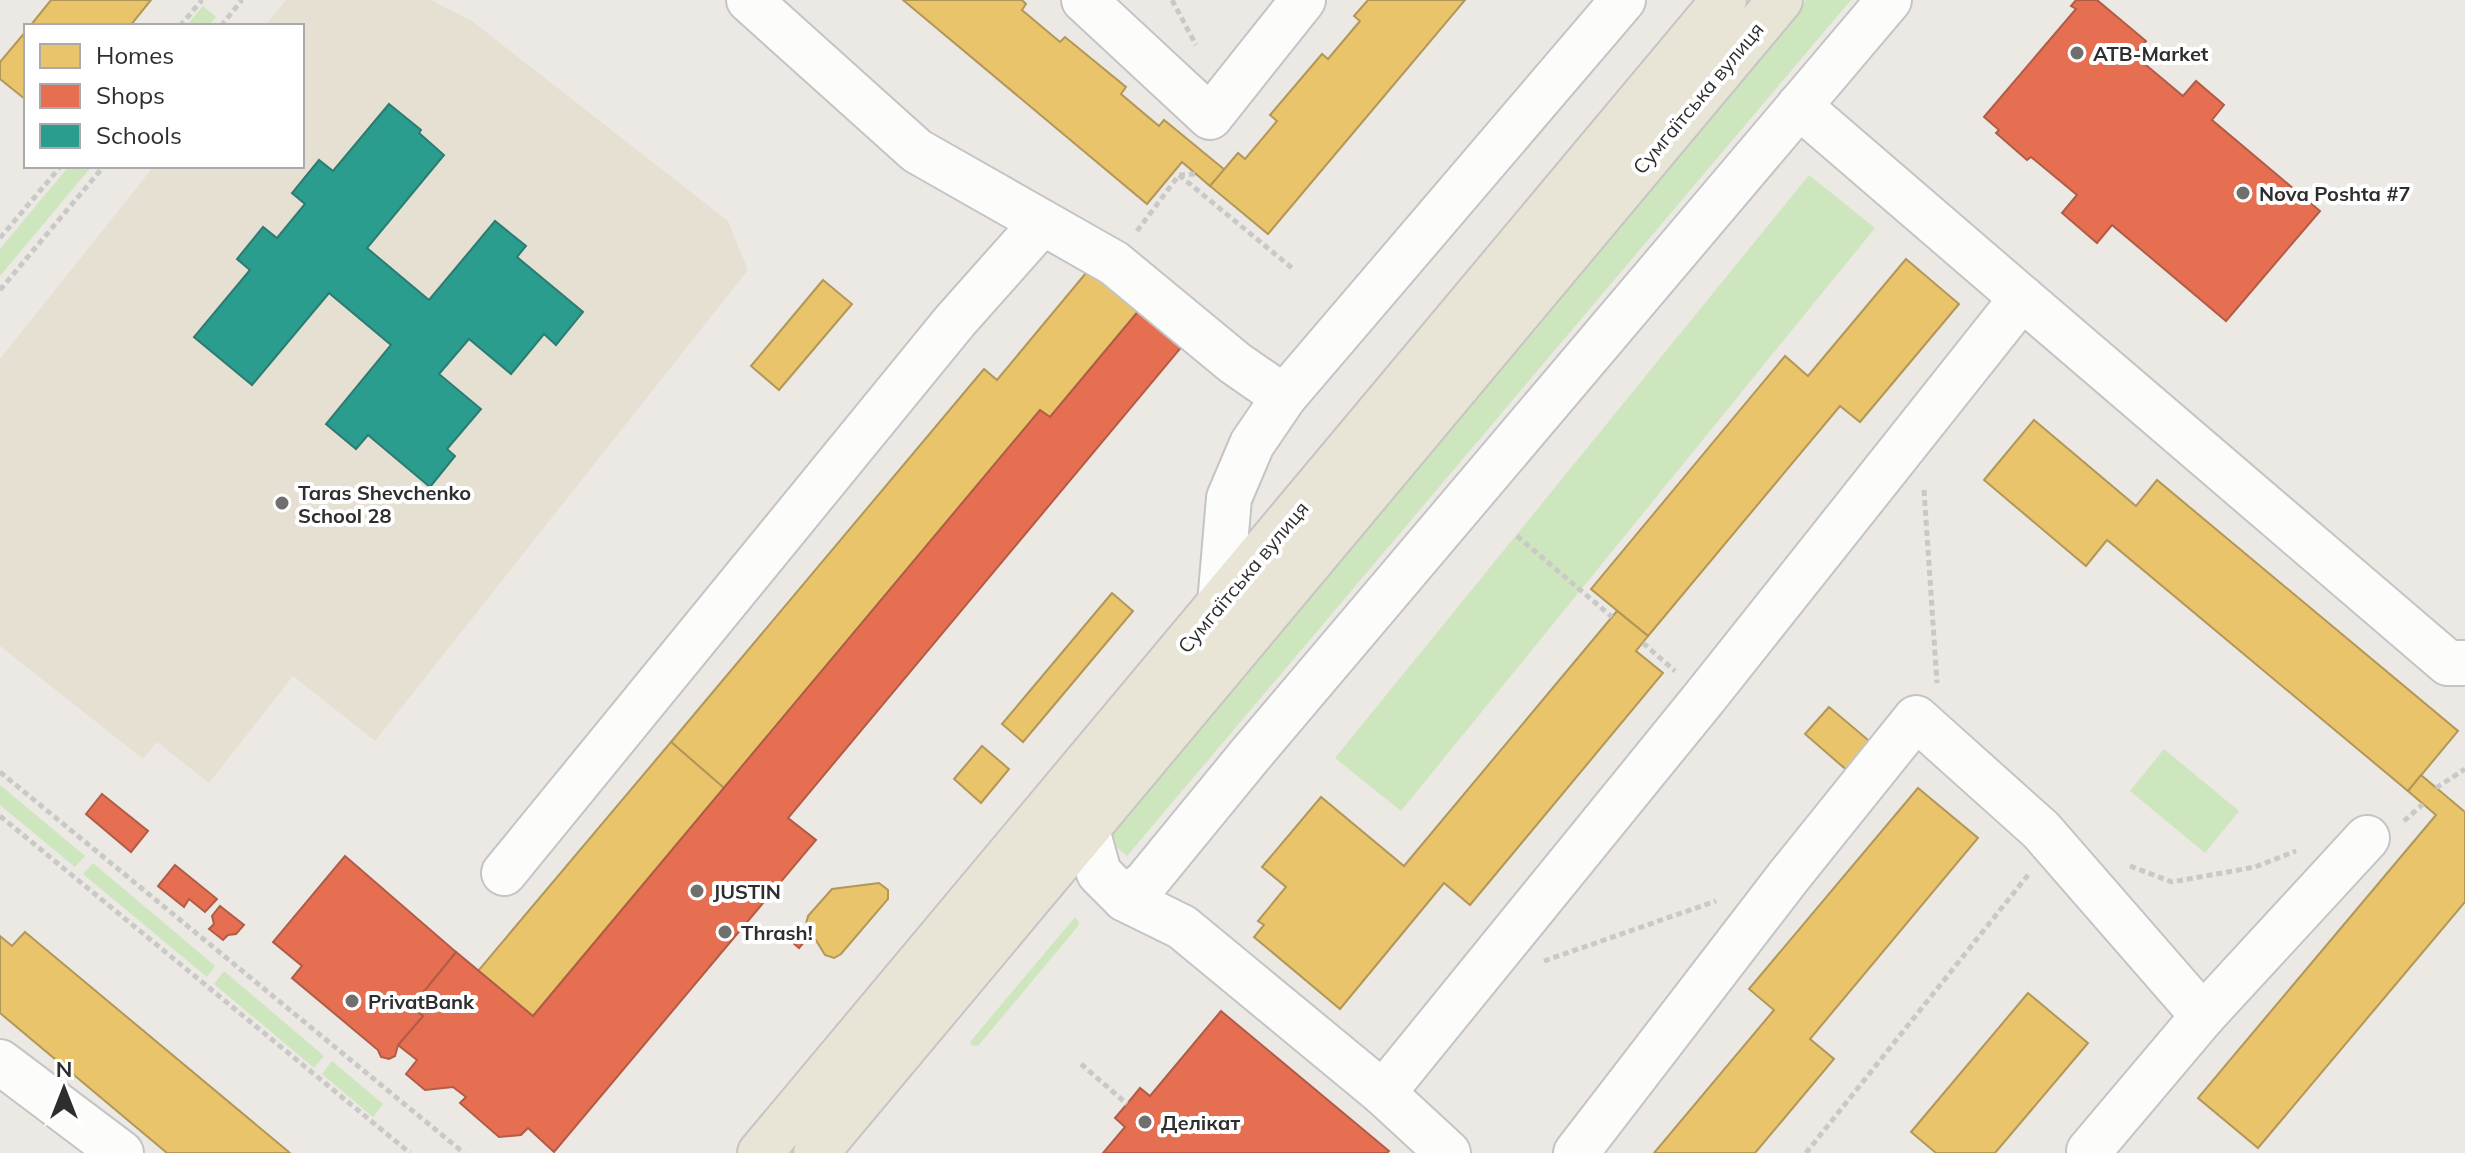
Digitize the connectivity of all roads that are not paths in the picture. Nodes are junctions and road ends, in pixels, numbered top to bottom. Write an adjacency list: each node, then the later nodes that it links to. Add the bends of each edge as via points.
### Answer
1 (749, 0): 9 (lane, via 917,151)
2 (1084, 0): 3 (lane, via 1210,117)
3 (1303, 0)
4 (1623, 0): 11 (lane)
5 (1724, 0): 12 (main road, Сумгаїтська вулиця)
6 (1780, 0): 14 (main road, Сумгаїтська вулиця)
7 (1889, 0): 8 (lane)
8 (1799, 106): 10 (lane); 17 (lane, via 1146,882)
9 (1042, 223): 11 (lane, via 1114,263); 16 (lane, via 955,321)
10 (2022, 298): 13 (lane, via 2448,663); 20 (lane)
11 (1284, 397): 12 (lane, via 1252,444 1229,498)
12 (1220, 604): 22 (main road, Сумгаїтська вулиця)
13 (2465, 663)
14 (1087, 830): 17 (lane, via 1099,873); 23 (main road, Сумгаїтська вулиця)
15 (2367, 838): 18 (lane)
16 (504, 873)
17 (1125, 899): 20 (lane, via 1182,927)
18 (2203, 1016): 25 (lane, via 2041,830 1916,718); 26 (lane)
19 (0, 1062): 21 (lane)
20 (1383, 1093): 24 (lane)
21 (121, 1153)
22 (760, 1153)
23 (816, 1153)
24 (1448, 1153)
25 (1576, 1153)
26 (2092, 1153)

